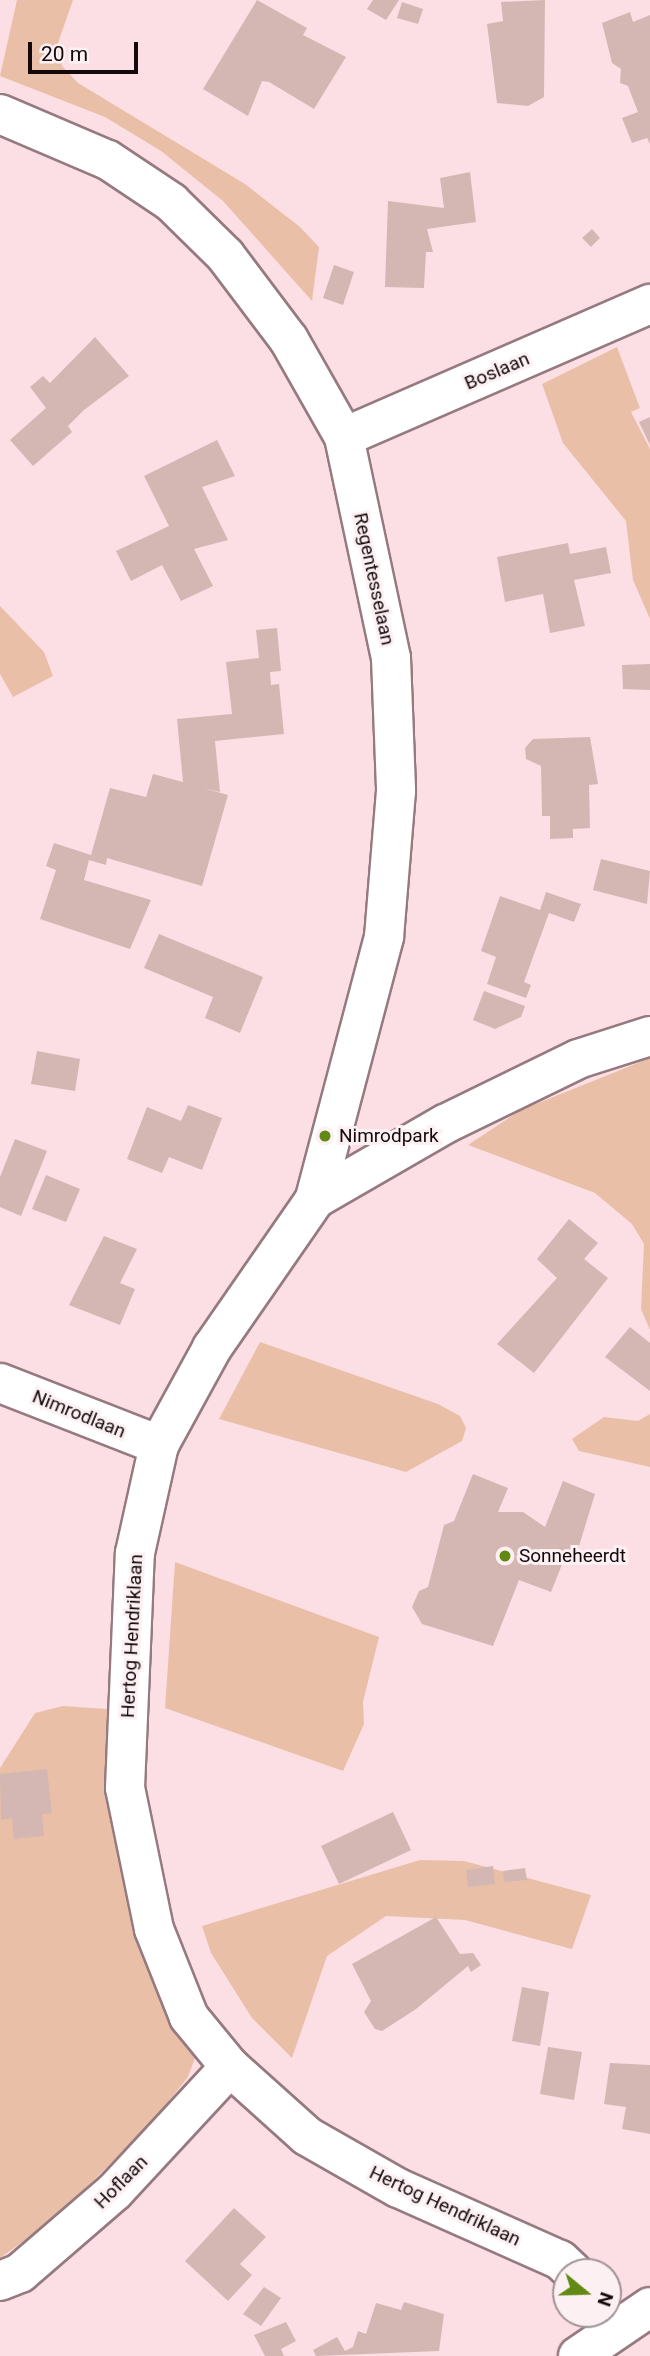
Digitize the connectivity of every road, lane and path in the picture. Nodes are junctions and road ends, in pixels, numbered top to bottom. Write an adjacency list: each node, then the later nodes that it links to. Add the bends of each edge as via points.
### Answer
1 (0, 114): 3 (street, Regentesselaan, via 108,160 171,202 225,255 273,318)
2 (650, 304): 3 (street, Boslaan)
3 (344, 437): 5 (street, Regentesselaan, via 391,658 396,791 384,937)
4 (650, 1036): 5 (street, Hertog Hendriklaan, via 578,1059 444,1124)
5 (315, 1199): 7 (street, Hertog Hendriklaan, via 212,1348)
6 (0, 1383): 7 (street, Nimrodlaan)
7 (159, 1446): 8 (street, Hertog Hendriklaan, via 135,1553 125,1788 154,1929 189,2017)
8 (230, 2067): 9 (street, Hertog Hendriklaan, via 307,2136 398,2188); 10 (street, Hoflaan, via 115,2191 20,2273)
9 (556, 2258)
10 (0, 2281)
11 (650, 2307): 12 (street)
12 (622, 2316)
13 (603, 2328): 14 (street)
14 (578, 2356)

